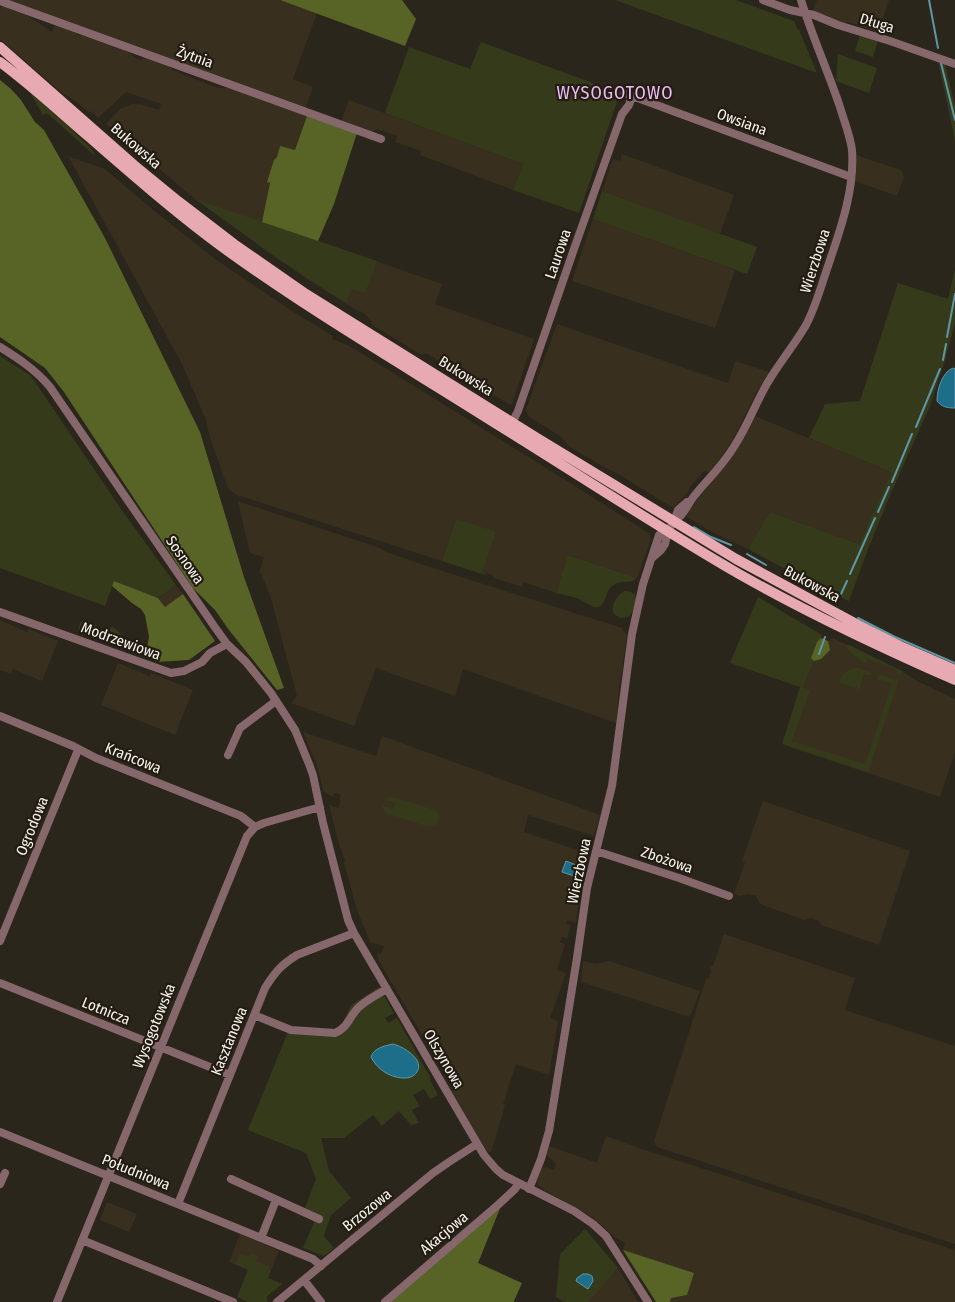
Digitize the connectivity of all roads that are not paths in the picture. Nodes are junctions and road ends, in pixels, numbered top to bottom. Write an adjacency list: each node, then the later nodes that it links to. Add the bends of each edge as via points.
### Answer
1 (763, 0): 4 (street, Długa)
2 (801, 0): 4 (street, Wierzbowa)
3 (0, 1): 10 (street, Żytnia)
4 (805, 13): 7 (street, Długa); 11 (street, Wierzbowa, via 848,131 852,152)
5 (0, 48): 13 (main road, Bukowska, via 155,183 234,244 306,294)
6 (0, 62): 15 (main road, Bukowska, via 172,208 258,272)
7 (955, 64)
8 (624, 93): 9 (street, Owsiana)
9 (632, 96): 11 (street, Owsiana); 13 (street, Laurowa, via 622,114)
10 (381, 139)
11 (850, 177): 14 (street, Wierzbowa, via 839,233 809,319 768,381 735,446 689,501 681,506)
12 (0, 346): 20 (street, Sosnowa, via 29,366 50,387)
13 (512, 422): 14 (main road, Bukowska)
14 (674, 521): 15 (street, Wierzbowa); 21 (main road, Bukowska, via 842,617)
15 (668, 531): 16 (main road, Bukowska); 17 (street, Wierzbowa); 18 (street, Wierzbowa, via 659,535)
16 (684, 541): 17 (street); 22 (main road, Bukowska, via 804,608)
17 (665, 544): 18 (street, Wierzbowa)
18 (651, 559): 29 (street, Wierzbowa, via 632,634 612,786)
19 (0, 612): 20 (street, Modrzewiowa, via 171,673 202,662 210,653)
20 (227, 644): 23 (street, Sosnowa, via 246,662)
21 (955, 670)
22 (955, 680)
23 (276, 701): 26 (street, via 240,728); 27 (street, Sosnowa, via 295,730 309,764)
24 (0, 716): 25 (street, Krańcowa)
25 (78, 750): 28 (street, Krańcowa, via 241,816); 32 (street, Ogrodowa)
26 (228, 755)
27 (320, 807): 28 (street); 31 (street, Olszynowa)
28 (255, 827): 36 (street, Wysogotowska, via 241,847)
29 (596, 851): 30 (street, Zbożowa); 45 (street, Wierzbowa, via 549,1131)
30 (729, 896)
31 (354, 933): 34 (street, Olszynowa); 35 (street, Kasztanowa, via 297,955 275,971)
32 (0, 941)
33 (0, 983): 36 (street, Lotnicza)
34 (387, 989): 35 (street, via 360,1006 345,1028 336,1033 291,1030); 39 (street, Olszynowa)
35 (254, 1015): 37 (street, Kasztanowa)
36 (160, 1047): 37 (street, Lotnicza); 41 (street, Wysogotowska)
37 (230, 1075): 47 (street, Kasztanowa)
38 (0, 1132): 41 (street, Południowa)
39 (478, 1144): 43 (street, Olszynowa, via 496,1169); 51 (street, Brzozowa, via 433,1173)
40 (5, 1173): 44 (street)
41 (108, 1176): 47 (street, Południowa); 50 (street, Wysogotowska)
42 (231, 1179): 46 (street)
43 (518, 1183): 45 (street, Olszynowa); 57 (street, Akacjowa, via 499,1204)
44 (0, 1184)
45 (530, 1188): 58 (street, Olszynowa, via 574,1211 606,1236)
46 (276, 1200): 48 (street); 49 (street)
47 (178, 1204): 49 (street, Południowa)
48 (320, 1219)
49 (261, 1238): 51 (street, Południowa, via 313,1259)
50 (82, 1240): 53 (street, Wysogotowska); 54 (street)
51 (321, 1266): 52 (street, Brzozowa)
52 (304, 1280): 55 (street, Brzozowa); 56 (street)
53 (57, 1302)
54 (232, 1302)
55 (277, 1302)
56 (321, 1302)
57 (385, 1302)
58 (648, 1302)

